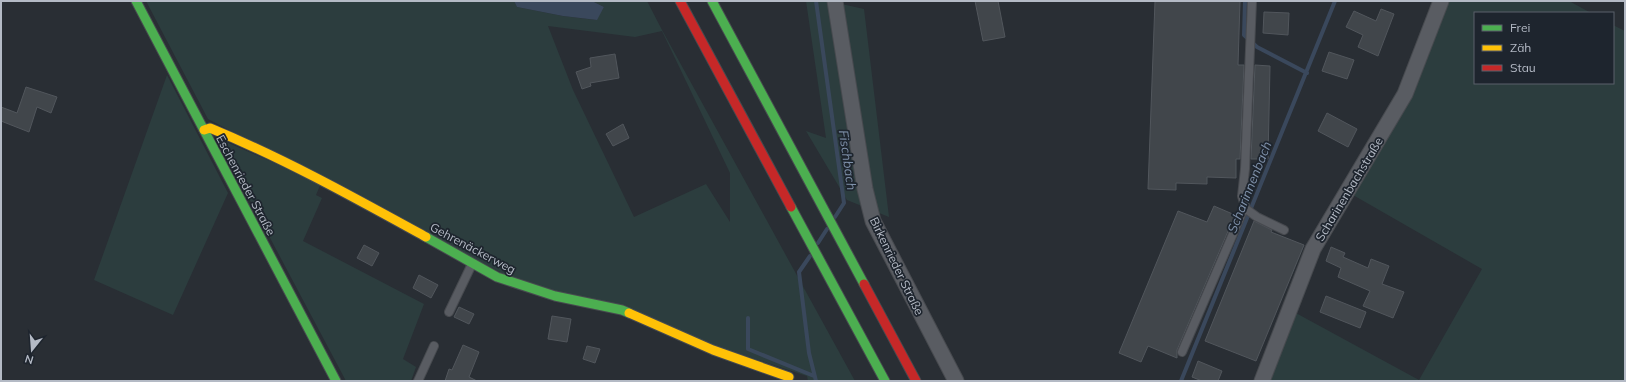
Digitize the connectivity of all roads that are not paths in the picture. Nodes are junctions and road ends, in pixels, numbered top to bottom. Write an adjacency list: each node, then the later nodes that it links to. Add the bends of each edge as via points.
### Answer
1 (136, 1): 7 (main road, Eschenrieder Straße)
2 (680, 1): 17 (main road)
3 (712, 1): 18 (main road)
4 (835, 1): 19 (street, Birkenrieder Straße, via 873,221)
5 (1252, 1): 8 (lane, via 1242,196)
6 (1441, 1): 20 (street, Scharinenbachstraße, via 1405,94 1313,249)
7 (204, 130): 10 (main road, Gehrenäckerweg, via 210,128 251,145 330,184); 15 (main road, Eschenrieder Straße)
8 (1245, 208): 9 (lane); 13 (lane)
9 (1284, 230)
10 (472, 263): 11 (lane); 14 (main road, Gehrenäckerweg, via 518,285 555,296 622,310 713,350)
11 (449, 312)
12 (434, 346): 16 (lane)
13 (1182, 352)
14 (789, 377)
15 (336, 381)
16 (418, 381)
17 (885, 381)
18 (916, 381)
19 (956, 381)
20 (1262, 381)

